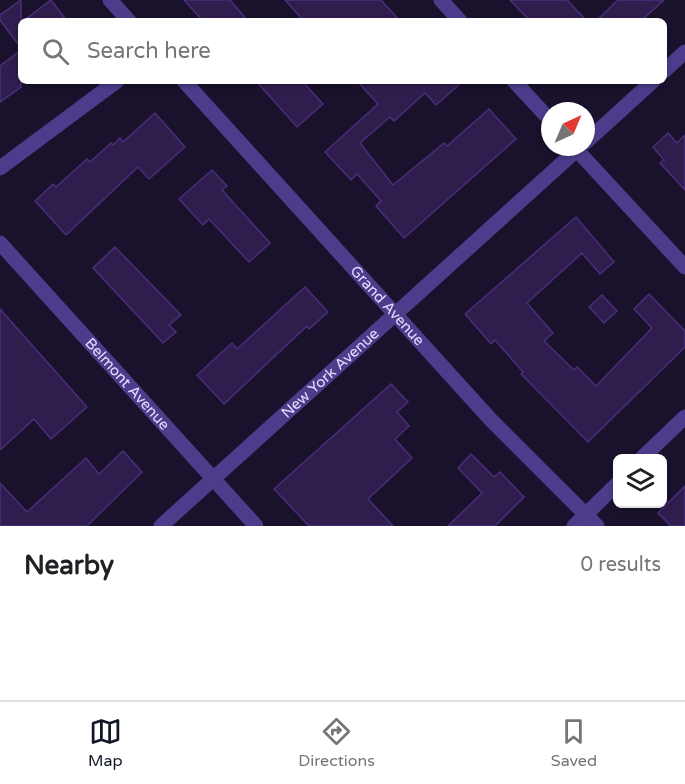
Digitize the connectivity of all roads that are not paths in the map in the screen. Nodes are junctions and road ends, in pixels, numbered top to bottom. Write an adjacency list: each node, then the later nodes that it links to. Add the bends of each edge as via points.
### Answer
1 (110, 0): 3 (street)
2 (441, 0): 4 (street)
3 (126, 18)
4 (457, 18)
5 (685, 52): 6 (street)
6 (667, 68)
7 (113, 84): 15 (street)
8 (187, 84): 18 (street, Grand Avenue)
9 (517, 84): 11 (street)
10 (650, 84): 12 (street, New York Avenue)
11 (541, 110)
12 (595, 132)
13 (568, 156): 18 (street, New York Avenue)
14 (588, 156): 17 (street)
15 (0, 168)
16 (0, 243): 21 (street, Belmont Avenue)
17 (685, 267)
18 (396, 314): 21 (street, New York Avenue); 23 (street, Grand Avenue, via 491,420)
19 (685, 417): 20 (street)
20 (647, 454)
21 (214, 479): 24 (street, New York Avenue); 25 (street, Belmont Avenue)
22 (613, 488): 23 (street)
23 (585, 514): 26 (street); 27 (street, Grand Avenue)
24 (161, 526)
25 (256, 526)
26 (574, 526)
27 (597, 526)

